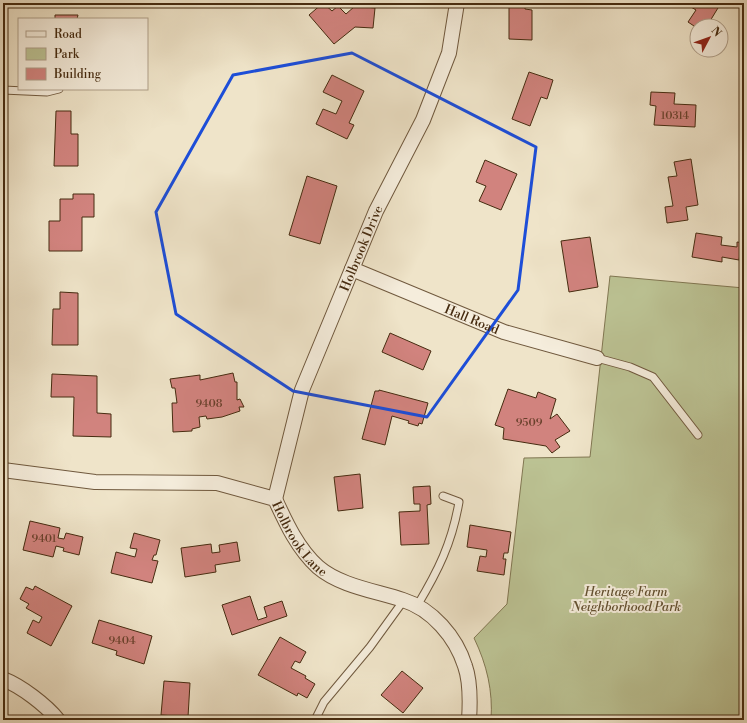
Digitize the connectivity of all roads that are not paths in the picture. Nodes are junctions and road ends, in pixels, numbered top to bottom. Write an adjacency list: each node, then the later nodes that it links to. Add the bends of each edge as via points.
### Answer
1 (457, 3): 4 (street, Holbrook Drive, via 449,53 424,120 376,211)
2 (3, 90): 3 (lane)
3 (55, 90)
4 (352, 269): 5 (street, Hall Road, via 504,332); 9 (street, Holbrook Drive, via 302,390)
5 (597, 358): 6 (lane, via 630,367 653,377)
6 (698, 435)
7 (3, 470): 9 (street, Holbrook Lane, via 95,482 217,483)
8 (443, 496): 11 (lane, via 459,502 455,528 438,570)
9 (275, 498): 10 (street, Holbrook Lane, via 291,534 319,567 349,584)
10 (404, 600): 11 (street, Holbrook Lane); 14 (lane, via 370,647 324,702)
11 (417, 606): 15 (street, Holbrook Lane, via 438,622 454,643 465,666)
12 (3, 679): 13 (street, via 13,683)
13 (58, 720)
14 (316, 720)
15 (469, 720)

